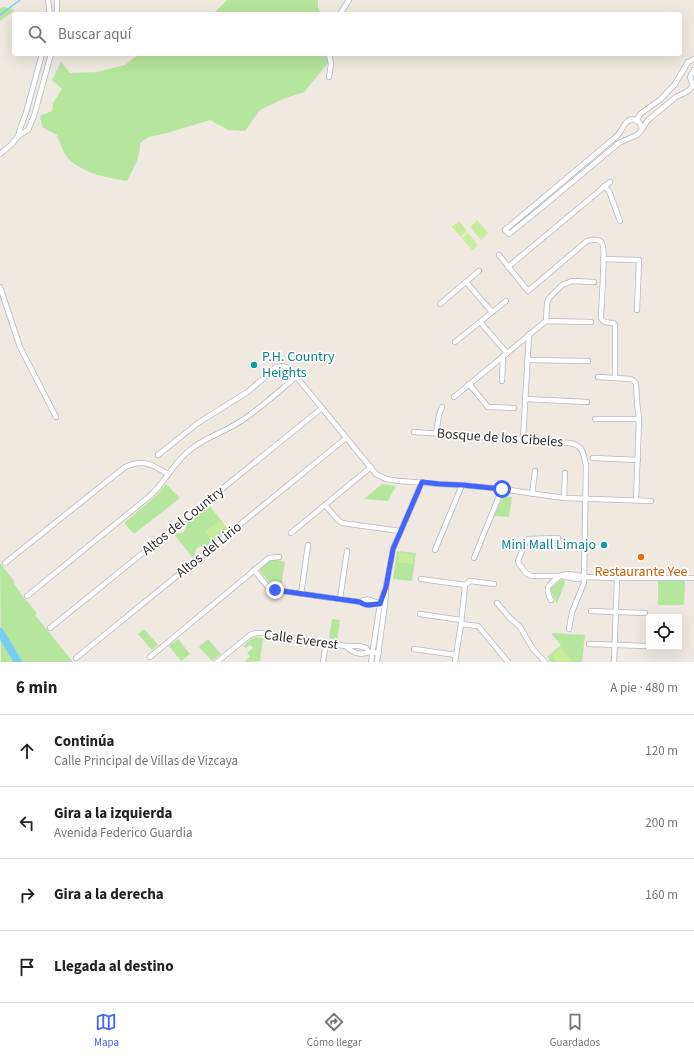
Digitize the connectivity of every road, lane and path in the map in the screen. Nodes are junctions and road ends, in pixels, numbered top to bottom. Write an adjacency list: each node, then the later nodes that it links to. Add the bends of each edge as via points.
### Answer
1 (48, 0): 4 (street)
2 (56, 0): 5 (street)
3 (349, 0): 6 (street)
4 (50, 12)
5 (57, 12)
6 (341, 12)
7 (41, 56): 19 (street)
8 (50, 56): 19 (street, via 34,116 28,130)
9 (329, 56): 14 (street)
10 (694, 59): 11 (street)
11 (687, 64): 12 (street); 13 (street)
12 (694, 68): 15 (street)
13 (683, 73): 15 (street); 16 (street, via 661,99 640,114)
14 (329, 77)
15 (690, 77): 18 (street, via 692,86 688,91 676,97 648,120)
16 (637, 120): 17 (street, via 633,119 626,123); 18 (street)
17 (623, 129): 20 (street, via 626,136); 22 (street)
18 (642, 129): 20 (street)
19 (18, 136): 21 (street)
20 (631, 138): 23 (street, via 619,143)
21 (0, 154)
22 (592, 157): 23 (street); 24 (street)
23 (596, 163): 26 (street)
24 (564, 181): 26 (street); 28 (street)
25 (610, 182): 27 (street)
26 (568, 186): 29 (street)
27 (604, 186): 30 (street, via 609,191); 33 (street)
28 (536, 205): 29 (street); 29 (street, via 506,230 509,234)
29 (540, 209)
30 (620, 221)
31 (499, 255): 33 (street)
32 (603, 259): 33 (street, via 601,242 587,242 528,291); 40 (street, via 639,260); 54 (street, via 601,318 605,323 615,325)
33 (508, 267)
34 (479, 272): 35 (street)
35 (466, 282): 39 (street); 41 (street)
36 (594, 282): 42 (street, via 572,281 562,285 549,298)
37 (0, 287): 63 (street, via 20,347)
38 (506, 301): 41 (street)
39 (440, 304)
40 (637, 310)
41 (492, 312): 43 (street)
42 (546, 320): 44 (street); 45 (street)
43 (480, 322): 46 (street); 49 (street)
44 (592, 322)
45 (529, 334): 47 (street); 48 (street)
46 (455, 342)
47 (528, 342): 48 (street); 50 (street)
48 (518, 344): 49 (street)
49 (505, 355): 55 (street); 56 (street)
50 (528, 360): 51 (street); 58 (street)
51 (588, 361)
52 (296, 377): 61 (street); 70 (street, via 290,369 276,367 249,390 198,423); 76 (street, via 241,421 191,449)
53 (598, 377): 54 (street)
54 (615, 378): 65 (street, via 631,379 636,383)
55 (502, 381)
56 (469, 384): 57 (street); 62 (street, via 488,407)
57 (454, 397)
58 (525, 399): 59 (street); 69 (street)
59 (587, 402)
60 (442, 407): 67 (street)
61 (322, 408): 68 (street); 116 (street, Altos del Country)
62 (514, 408)
63 (56, 417)
64 (595, 418): 65 (street)
65 (639, 419): 72 (street)
66 (414, 432): 67 (street, Bosque de los Cibeles)
67 (436, 434): 69 (street, Bosque de los Cibeles)
68 (346, 438): 73 (street); 128 (street, Altos del Lirio)
69 (523, 439): 82 (street, Bosque de los Cibeles, via 570,443 582,449 586,465)
70 (158, 455)
71 (593, 458): 72 (street)
72 (638, 460): 83 (street)
73 (371, 467): 77 (street, via 376,474 386,479); 85 (street)
74 (535, 471): 80 (street)
75 (565, 473): 81 (street)
76 (168, 474): 94 (street, via 146,463 134,463 124,467); 105 (street, via 151,496)
77 (422, 482): 78 (street); 87 (street)
78 (462, 485): 79 (street); 90 (street)
79 (502, 489): 80 (street); 93 (street)
80 (532, 494): 81 (street)
81 (564, 498): 82 (street)
82 (585, 498): 83 (street); 97 (street, Bosque de los Cibeles)
83 (636, 500): 84 (street)
84 (651, 501)
85 (325, 504): 86 (street); 87 (street, via 342,523)
86 (291, 532)
87 (400, 532): 103 (street, via 393,549)
88 (558, 538): 96 (street, via 528,539 518,561 528,575)
89 (308, 545): 104 (street)
90 (435, 550)
91 (347, 551): 106 (street)
92 (279, 557): 95 (street, via 269,558)
93 (474, 558)
94 (5, 562)
95 (254, 570): 104 (street, via 271,589); 127 (street)
96 (560, 576): 97 (street, via 577,579); 107 (street, via 547,589)
97 (584, 577): 98 (street); 117 (street, Bosque de los Cibeles)
98 (617, 578): 99 (street); 112 (street)
99 (694, 578)
100 (421, 579): 102 (street)
101 (494, 584): 102 (street, via 470,581)
102 (465, 585): 115 (street)
103 (386, 587): 108 (street); 109 (street)
104 (301, 594): 106 (street)
105 (27, 596)
106 (340, 599): 108 (street, via 367,605)
107 (551, 600)
108 (378, 603): 109 (street); 124 (street)
109 (385, 604): 125 (street)
110 (497, 604): 135 (street, via 520,627 533,649)
111 (592, 611): 112 (street)
112 (616, 612): 113 (street); 120 (street)
113 (645, 613)
114 (420, 614): 115 (street)
115 (461, 622): 126 (street); 134 (street, via 478,626)
116 (50, 628)
117 (569, 629)
118 (326, 643): 121 (street, Calle Everest); 129 (street, Calle Everest, via 256,633 250,635); 130 (street)
119 (589, 644): 120 (street)
120 (614, 645): 122 (street); 136 (street)
121 (346, 646): 124 (street, Calle Everest, via 359,646); 124 (street, Calle Everest, via 357,654)
122 (646, 646)
123 (414, 649): 126 (street)
124 (371, 652): 125 (street, Calle Everest); 131 (street)
125 (379, 653): 132 (street)
126 (456, 655): 133 (street)
127 (150, 657)
128 (76, 658)
129 (218, 662)
130 (323, 662)
131 (371, 662)
132 (377, 662)
133 (454, 662)
134 (508, 662)
135 (545, 662)
136 (614, 662)

